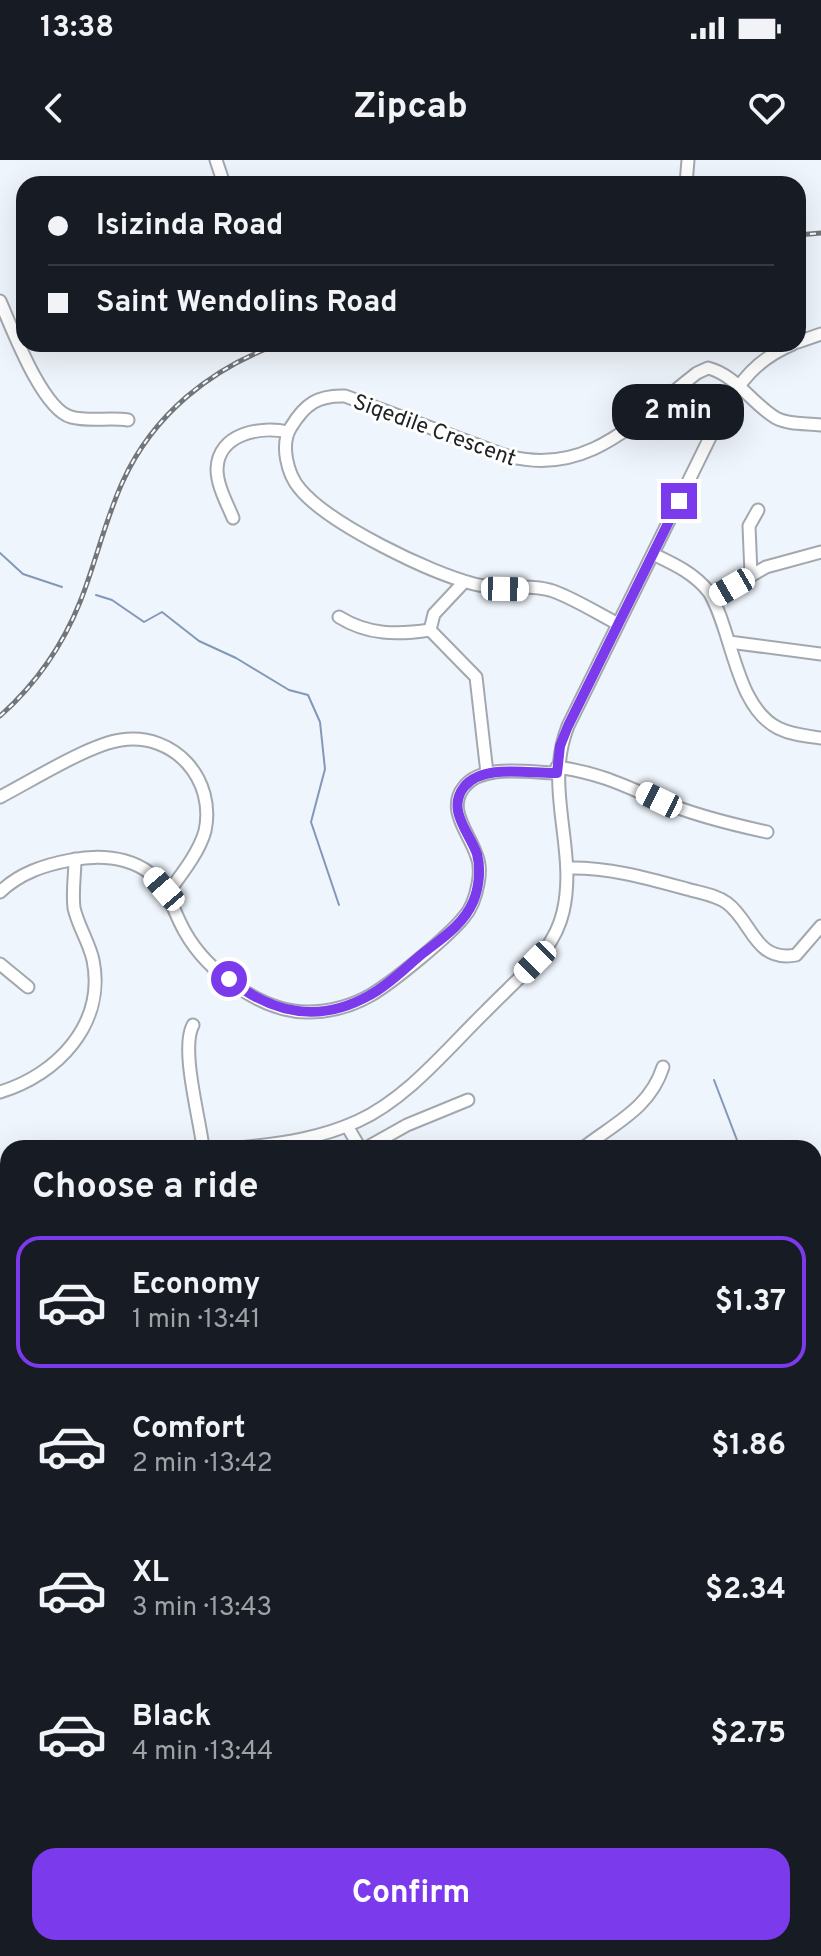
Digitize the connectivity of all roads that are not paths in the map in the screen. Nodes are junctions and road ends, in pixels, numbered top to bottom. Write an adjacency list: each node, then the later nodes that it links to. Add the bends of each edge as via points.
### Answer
1 (0, 301): 2 (street)
2 (16, 334)
3 (25, 352): 6 (street, via 55,406 68,416)
4 (778, 352): 5 (street)
5 (738, 385): 7 (street, via 775,417); 8 (street, Siqedile Crescent, via 714,369 701,370 601,447 547,462 504,455 345,396 313,401); 12 (street)
6 (128, 420)
7 (821, 425)
8 (288, 432): 10 (street, via 250,431 222,454 219,483); 14 (street, via 292,478 319,508 383,546)
9 (758, 510): 13 (street, via 749,526)
10 (233, 518)
11 (821, 552): 13 (street)
12 (653, 554): 15 (street, via 698,579); 17 (street)
13 (751, 574): 15 (street)
14 (464, 582): 17 (street, via 549,590); 18 (street, via 434,614)
15 (713, 598): 19 (street)
16 (339, 617): 18 (street, via 371,631)
17 (618, 624): 22 (street, via 568,726)
18 (430, 630): 23 (street, via 476,677)
19 (729, 642): 20 (street); 21 (street, via 762,717 786,732)
20 (821, 654)
21 (821, 738)
22 (557, 770): 23 (street); 25 (street, via 600,774 709,818); 27 (street)
23 (487, 773): 29 (street, via 466,784 459,797 458,814 479,864 476,892 466,915 356,1002 306,1012 263,1003 191,941)
24 (0, 797): 29 (street, via 121,740 169,747 199,779 207,813 202,838)
25 (767, 832)
26 (75, 859): 28 (street, via 33,870); 29 (street, via 127,861 153,877); 35 (street, via 74,905 94,961 89,1011 54,1065)
27 (567, 868): 30 (street, via 633,874 718,898 773,953 796,955); 37 (street, via 563,913 535,962 406,1089)
28 (0, 892)
29 (167, 894)
30 (821, 926)
31 (0, 964): 32 (street)
32 (28, 987)
33 (193, 1025): 38 (street, via 188,1055)
34 (663, 1067): 42 (street, via 641,1105)
35 (0, 1092)
36 (468, 1100): 41 (street)
37 (347, 1126): 39 (street); 40 (street)
38 (202, 1140)
39 (320, 1140)
40 (357, 1140)
41 (378, 1140)
42 (594, 1140)

